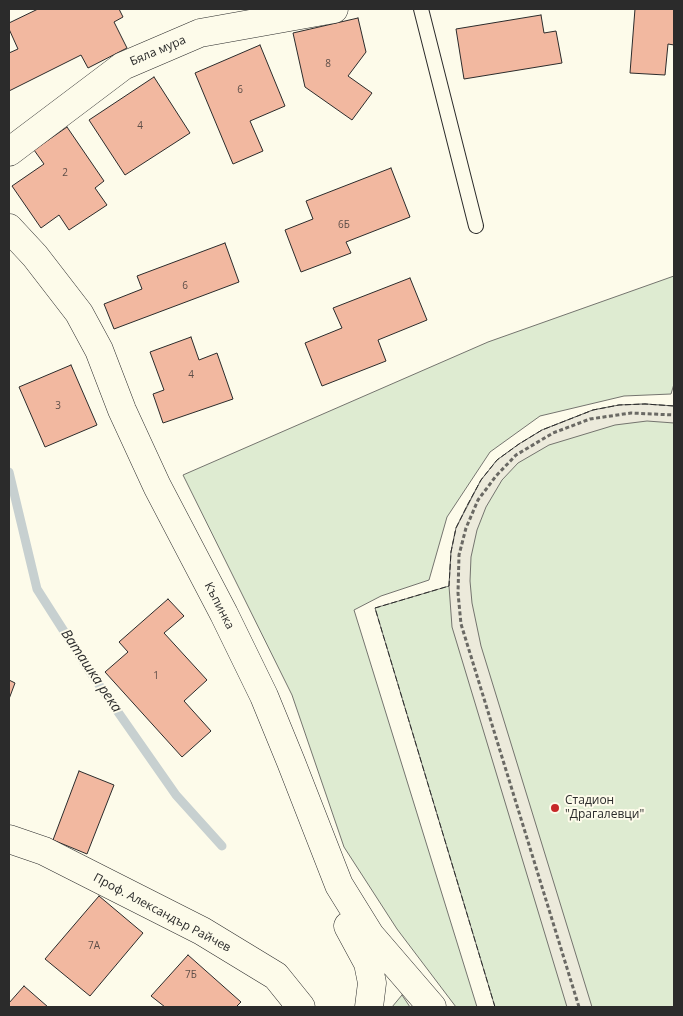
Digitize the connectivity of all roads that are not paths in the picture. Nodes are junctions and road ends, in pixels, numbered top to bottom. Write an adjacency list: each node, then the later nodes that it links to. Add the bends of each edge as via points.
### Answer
1 (334, 9): 3 (street, Бяла мура, via 200,33 123,66)
2 (420, 9): 4 (lane)
3 (9, 152)
4 (476, 226)
5 (9, 228): 7 (street, Къпинка, via 79,313 99,350 157,486 264,696)
6 (9, 839): 8 (street, Проф. Александър Райчев, via 44,851 202,931 276,976)
7 (339, 885): 9 (street, Къпинка, via 337,899 342,917 368,963 372,984); 10 (street, via 370,935)
8 (301, 1007)
9 (369, 1007)
10 (432, 1007)

